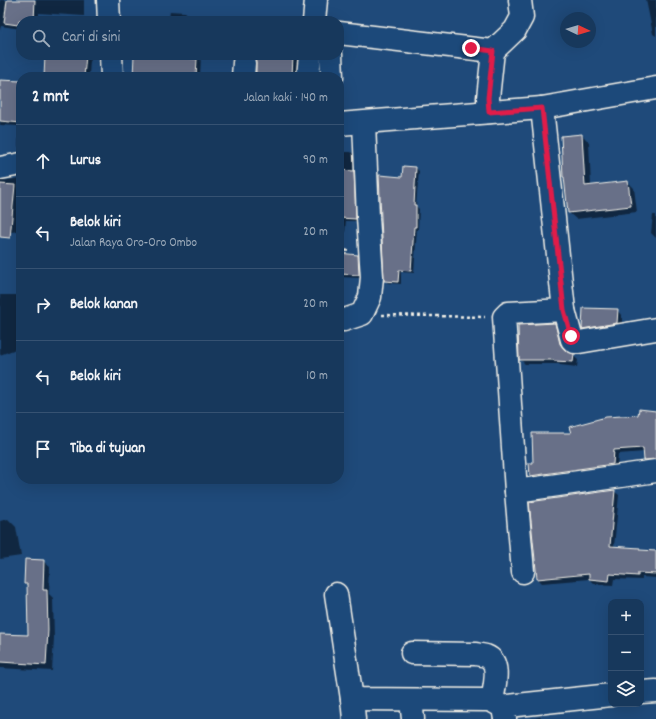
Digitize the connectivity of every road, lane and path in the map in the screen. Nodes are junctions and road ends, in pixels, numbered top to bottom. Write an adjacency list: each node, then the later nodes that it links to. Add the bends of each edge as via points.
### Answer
1 (108, 0): 5 (street)
2 (316, 0): 6 (street)
3 (328, 0): 7 (street)
4 (520, 0): 9 (street, via 522,17 515,30)
5 (109, 16)
6 (314, 16)
7 (329, 16)
8 (344, 34): 9 (street)
9 (493, 51): 18 (street)
10 (111, 60): 13 (street)
11 (310, 60): 14 (street)
12 (331, 60): 15 (street)
13 (112, 72)
14 (308, 72)
15 (332, 72)
16 (656, 88): 17 (street)
17 (542, 108): 18 (street); 23 (street)
18 (489, 112): 19 (street)
19 (364, 123): 20 (street); 24 (street, via 372,276 370,297)
20 (344, 124)
21 (16, 165): 22 (street)
22 (0, 168)
23 (564, 310): 25 (street, via 508,313); 27 (street, via 572,340 575,342)
24 (362, 314): 25 (path); 26 (street)
25 (504, 317): 29 (street)
26 (344, 320)
27 (656, 330)
28 (656, 471): 29 (street)
29 (516, 491): 30 (street)
30 (523, 572)
31 (336, 594): 36 (street)
32 (412, 653): 37 (street, via 486,656 495,665)
33 (656, 691): 34 (street)
34 (644, 692)
35 (608, 695): 37 (street, via 508,706)
36 (353, 709): 38 (street, via 371,698)
37 (501, 709): 38 (street)
38 (412, 710)

